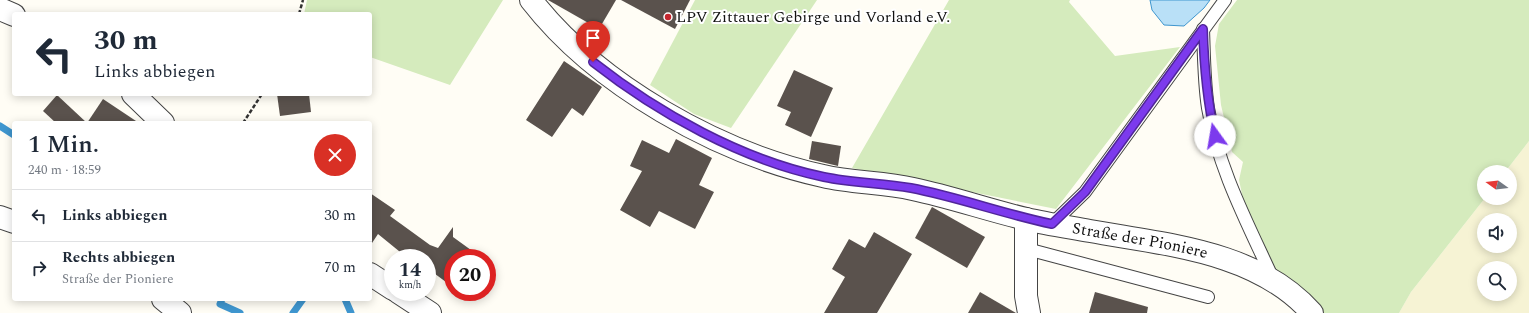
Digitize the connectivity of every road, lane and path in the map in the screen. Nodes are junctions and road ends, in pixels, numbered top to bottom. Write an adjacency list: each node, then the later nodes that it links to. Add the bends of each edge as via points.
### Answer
1 (302, 0): 5 (path)
2 (531, 0): 13 (street, Straße der Pioniere, via 562,35 626,88 693,128 786,166 825,177 912,189)
3 (1225, 0): 7 (lane)
4 (0, 9): 6 (street)
5 (299, 12)
6 (12, 13)
7 (1203, 29): 15 (lane, via 1085,192); 18 (lane, via 1208,108 1218,150)
8 (134, 96): 10 (street)
9 (261, 96): 11 (path)
10 (161, 121)
11 (244, 121)
12 (0, 216): 14 (street)
13 (1026, 219): 15 (street, Straße der Pioniere); 16 (street)
14 (12, 221)
15 (1052, 224): 18 (street, Straße der Pioniere, via 1206,252)
16 (1027, 250): 20 (lane); 25 (street, via 1026,296)
17 (372, 275): 19 (street)
18 (1273, 279): 26 (street, Straße der Pioniere, via 1300,299)
19 (384, 283)
20 (1208, 297)
21 (165, 301): 23 (street)
22 (412, 301): 24 (street)
23 (180, 313)
24 (430, 313)
25 (1029, 313)
26 (1312, 313)

